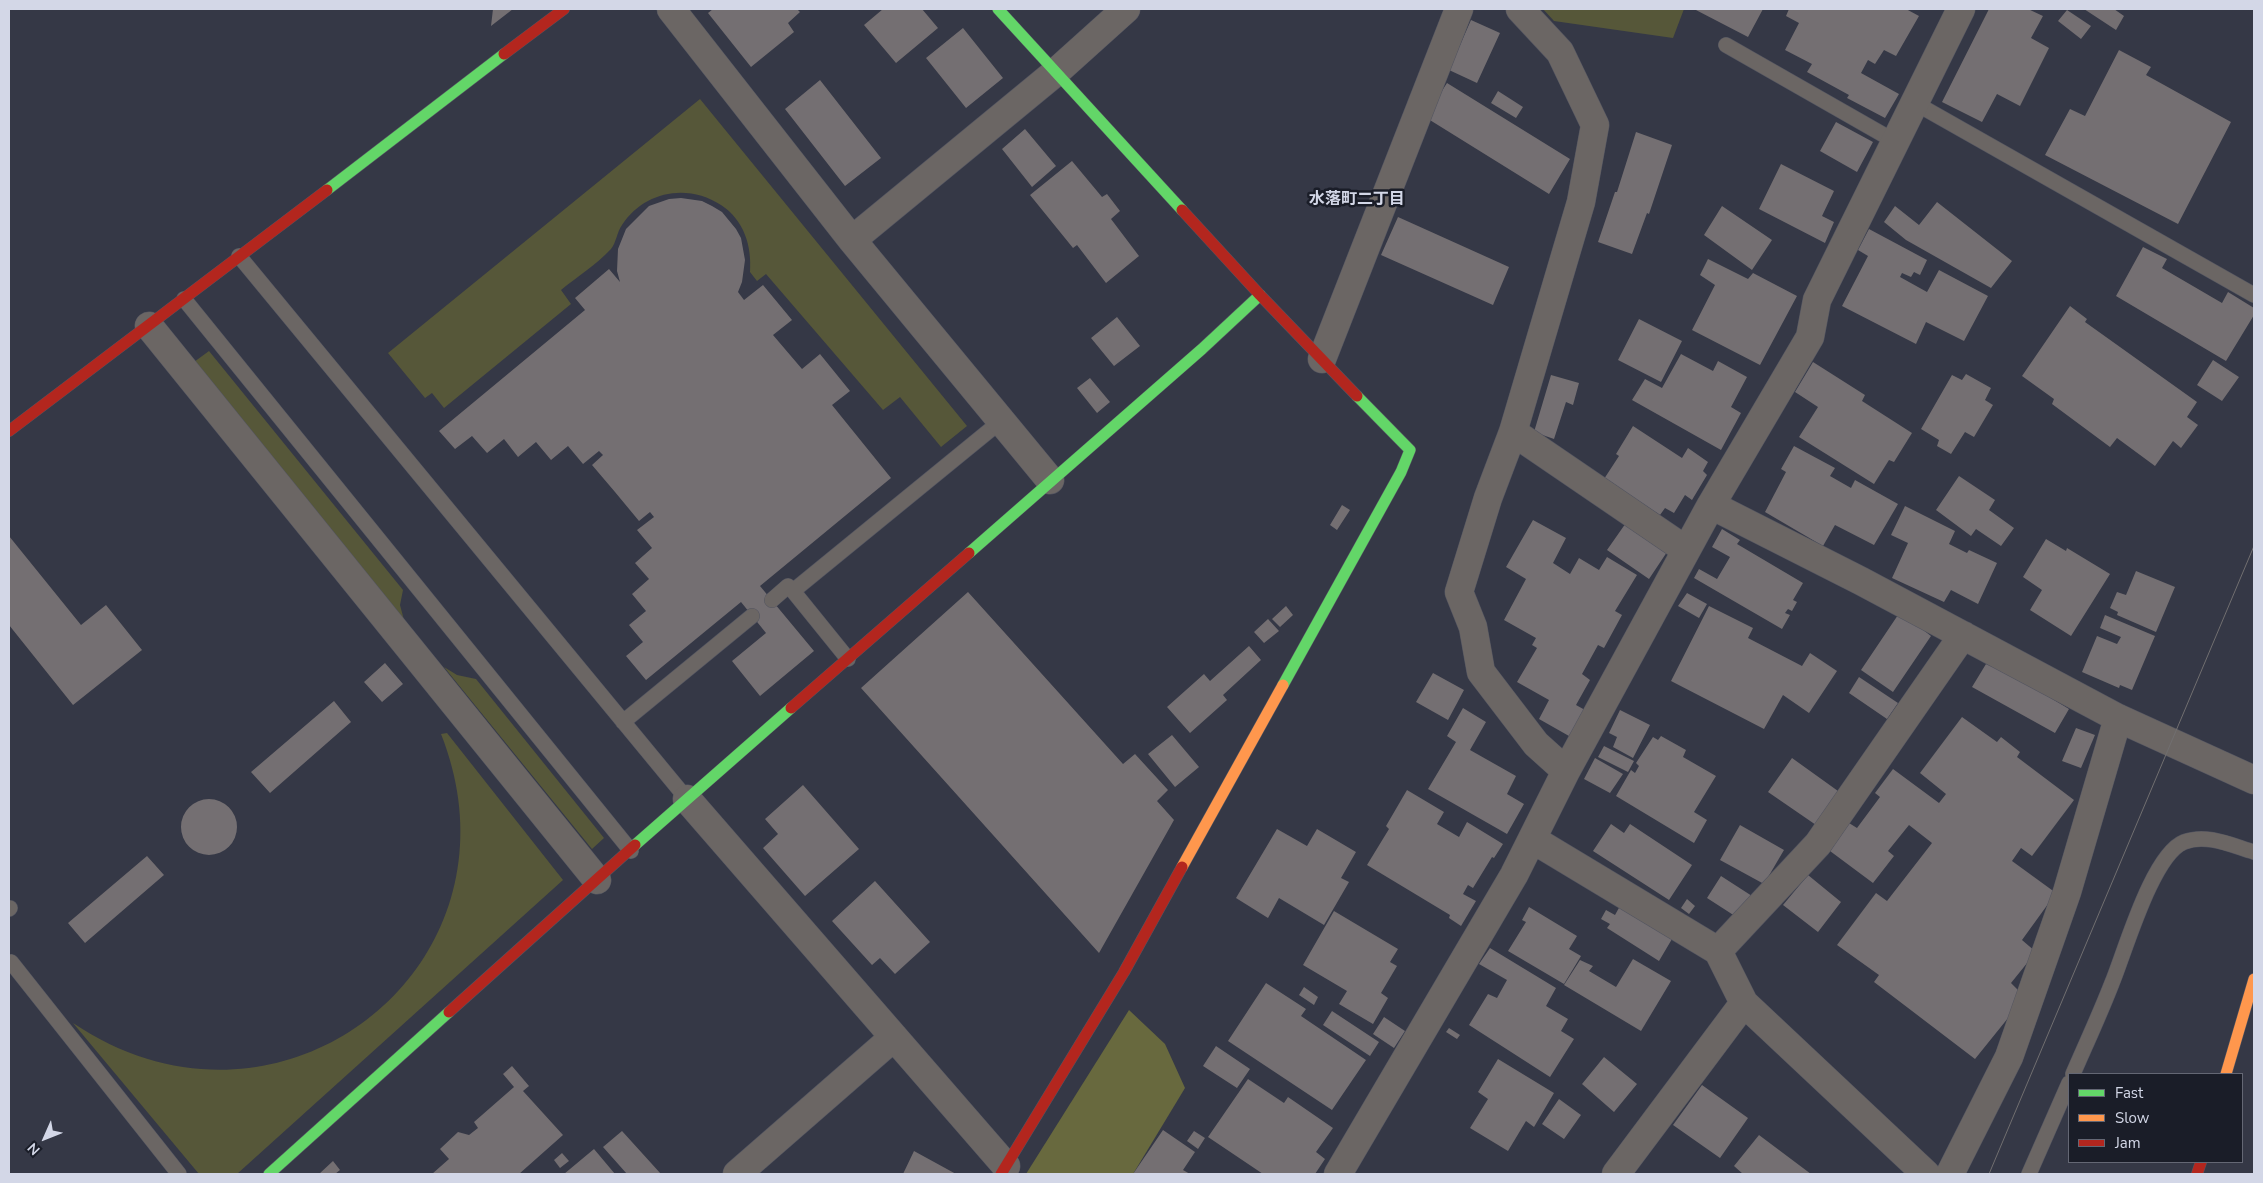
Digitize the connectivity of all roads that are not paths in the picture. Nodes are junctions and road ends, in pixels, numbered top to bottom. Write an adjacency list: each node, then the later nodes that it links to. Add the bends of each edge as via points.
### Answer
1 (564, 9): 13 (street)
2 (671, 9): 12 (street)
3 (998, 9): 9 (street)
4 (1126, 9): 9 (street)
5 (1459, 9): 18 (street)
6 (1520, 9): 21 (street, via 1560,52 1595,124 1581,202)
7 (1961, 9): 10 (street)
8 (1726, 45): 11 (lane)
9 (1056, 72): 12 (street); 14 (street)
10 (1915, 103): 11 (street); 15 (lane)
11 (1896, 142): 23 (street, via 1817,300 1810,337)
12 (852, 240): 19 (street)
13 (239, 256): 16 (street); 31 (lane)
14 (1260, 295): 18 (street); 22 (street, via 1202,350)
15 (2254, 295)
16 (184, 299): 17 (street); 36 (lane)
17 (149, 326): 20 (street); 38 (street)
18 (1322, 359): 47 (street, via 1410,450 1401,472 1128,963)
19 (1002, 421): 22 (street); 25 (lane)
20 (9, 430)
21 (1513, 432): 24 (street); 32 (street, via 1488,498 1459,592 1473,627 1481,672 1536,744)
22 (1050, 480): 29 (street)
23 (1710, 505): 24 (street); 28 (street)
24 (1686, 550): 32 (street)
25 (793, 591): 26 (lane, via 788,586); 29 (lane)
26 (772, 600)
27 (752, 616): 31 (lane)
28 (1963, 635): 30 (street); 39 (street, via 1818,844)
29 (848, 659): 34 (street)
30 (2118, 718): 33 (street); 54 (street, via 2067,892 2009,1057)
31 (623, 722): 34 (lane)
32 (1566, 772): 35 (street)
33 (2254, 780)
34 (687, 799): 36 (street); 43 (street)
35 (1532, 839): 39 (street); 51 (street, via 1514,876)
36 (630, 851): 38 (street)
37 (2254, 852): 44 (lane, via 2206,839 2183,842 2168,855 2130,933 2113,983)
38 (597, 880): 49 (street)
39 (1718, 951): 42 (street)
40 (11, 962): 48 (lane)
41 (2254, 979): 45 (street)
42 (1744, 1003): 52 (street); 53 (street)
43 (894, 1037): 47 (street); 50 (street)
44 (2073, 1073)
45 (2226, 1073)
46 (2068, 1085): 55 (lane)
47 (1004, 1170)
48 (179, 1174)
49 (269, 1174)
50 (737, 1174)
51 (1338, 1174)
52 (1616, 1174)
53 (1926, 1174)
54 (1950, 1174)
55 (2030, 1174)

